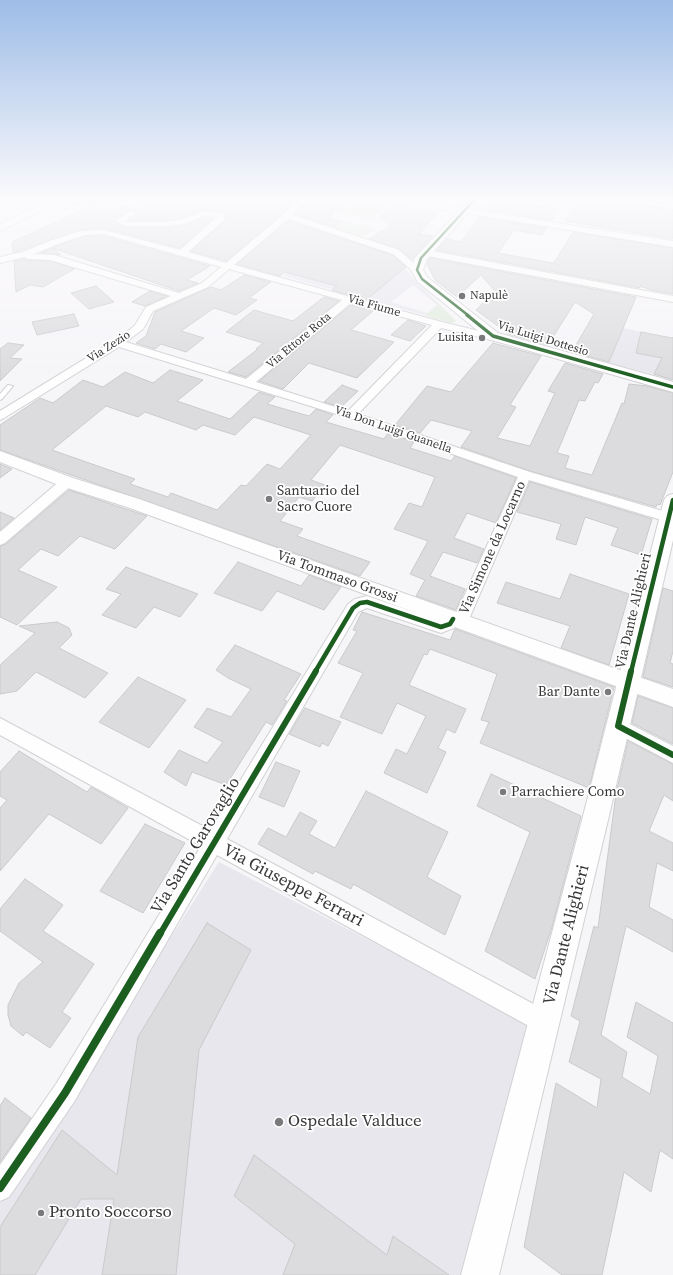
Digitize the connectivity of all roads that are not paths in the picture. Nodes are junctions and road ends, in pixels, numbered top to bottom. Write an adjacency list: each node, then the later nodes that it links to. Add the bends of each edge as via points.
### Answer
1 (11, 258): 8 (street)
2 (53, 258): 11 (street)
3 (199, 258): 10 (street, Via Fiume)
4 (237, 258): 10 (street, Via Zezio)
5 (413, 258): 9 (street)
6 (413, 258): 9 (street)
7 (423, 258): 9 (main road)
8 (0, 260)
9 (421, 260): 13 (street); 15 (main road, Via Luigi Dottesio, via 425,282)
10 (228, 265): 11 (street, Via Zezio, via 205,285); 12 (street, Via Fiume)
11 (180, 296): 18 (street, Via Zezio, via 149,309 136,330)
12 (350, 299): 14 (street, Via Fiume); 19 (street, Via Ettore Rota)
13 (673, 299)
14 (439, 324): 16 (street, Via Fiume); 23 (street)
15 (478, 324): 16 (street, Via Fiume); 17 (main road, Via Luigi Dottesio)
16 (450, 327): 17 (street, Via Fiume)
17 (500, 339): 21 (main road, Via Luigi Dottesio, via 656,381)
18 (118, 343): 19 (street, Via Don Luigi Guanella); 24 (street, Via Zezio)
19 (248, 383): 23 (street, Via Don Luigi Guanella)
20 (10, 386): 22 (lane)
21 (673, 388)
22 (0, 398)
23 (350, 415): 26 (street, Via Don Luigi Guanella)
24 (0, 416)
25 (0, 456): 27 (street, Via Tommaso Grossi)
26 (525, 475): 28 (street, Via Don Luigi Guanella); 30 (street, Via Simone da Locarno)
27 (68, 482): 29 (street); 30 (street, Via Tommaso Grossi, via 133,503)
28 (671, 508): 31 (main road, Via Dante Alighieri)
29 (0, 540)
30 (457, 621): 31 (street, Via Tommaso Grossi); 36 (street, Via Santo Garovaglio, via 440,627 367,602 353,608)
31 (630, 682): 32 (street, Via Tommaso Grossi); 34 (main road, Via Dante Alighieri)
32 (673, 698)
33 (0, 726): 36 (street, Via Giuseppe Ferrari)
34 (618, 726): 35 (street); 37 (main road, Via Dante Alighieri)
35 (673, 755)
36 (214, 843): 37 (street, Via Giuseppe Ferrari); 38 (street, Via Santo Garovaglio, via 65,1093)
37 (544, 1022): 39 (main road, Via Dante Alighieri)
38 (0, 1188)
39 (480, 1275)

